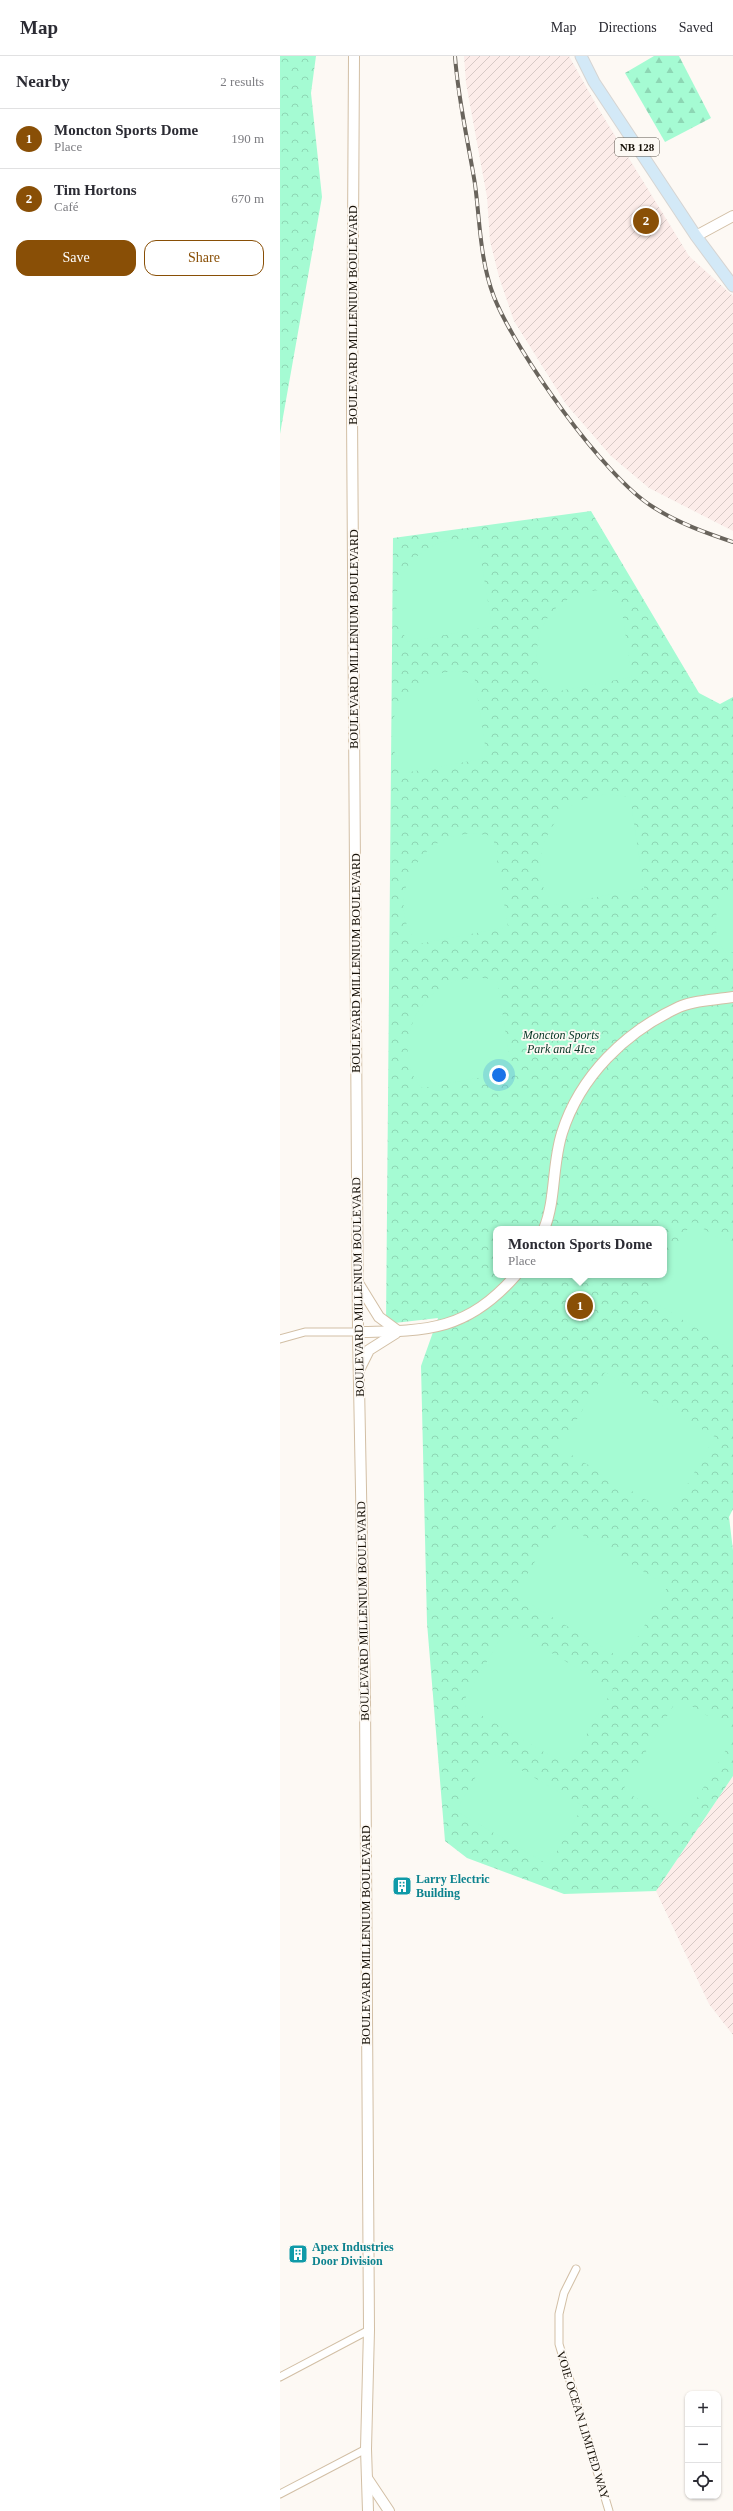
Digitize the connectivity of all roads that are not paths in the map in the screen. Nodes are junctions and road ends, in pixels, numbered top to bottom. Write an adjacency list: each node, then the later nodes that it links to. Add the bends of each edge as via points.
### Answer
1 (354, 56): 9 (main road, BOULEVARD MILLENIUM BOULEVARD, via 352,420)
2 (581, 56): 4 (main road, NB 128, via 594,82)
3 (733, 216): 4 (main road)
4 (696, 236): 5 (main road, NB 128)
5 (733, 286)
6 (733, 997): 7 (main road, via 680,1006 633,1034 602,1061 576,1099 562,1133)
7 (545, 1226)
8 (513, 1278): 10 (main road, via 499,1295 474,1314 446,1325 417,1331)
9 (358, 1281): 10 (main road, via 380,1317); 11 (main road, BOULEVARD MILLENIUM BOULEVARD)
10 (398, 1331): 11 (main road); 13 (main road, via 369,1350)
11 (358, 1332): 12 (street, via 305,1332); 13 (main road, BOULEVARD MILLENIUM BOULEVARD)
12 (280, 1339)
13 (358, 1370): 15 (main road, BOULEVARD MILLENIUM BOULEVARD, via 365,1707)
14 (576, 2270): 22 (street, VOIE OCEAN LIMITED WAY, via 564,2293 559,2344)
15 (369, 2330): 16 (street); 17 (main road, BOULEVARD MILLENIUM BOULEVARD)
16 (280, 2377)
17 (366, 2449): 18 (main road, BOULEVARD MILLENIUM BOULEVARD); 19 (street)
18 (367, 2478): 20 (main road, BOULEVARD MILLENIUM BOULEVARD); 21 (main road)
19 (280, 2494)
20 (368, 2511)
21 (389, 2511)
22 (609, 2511)

